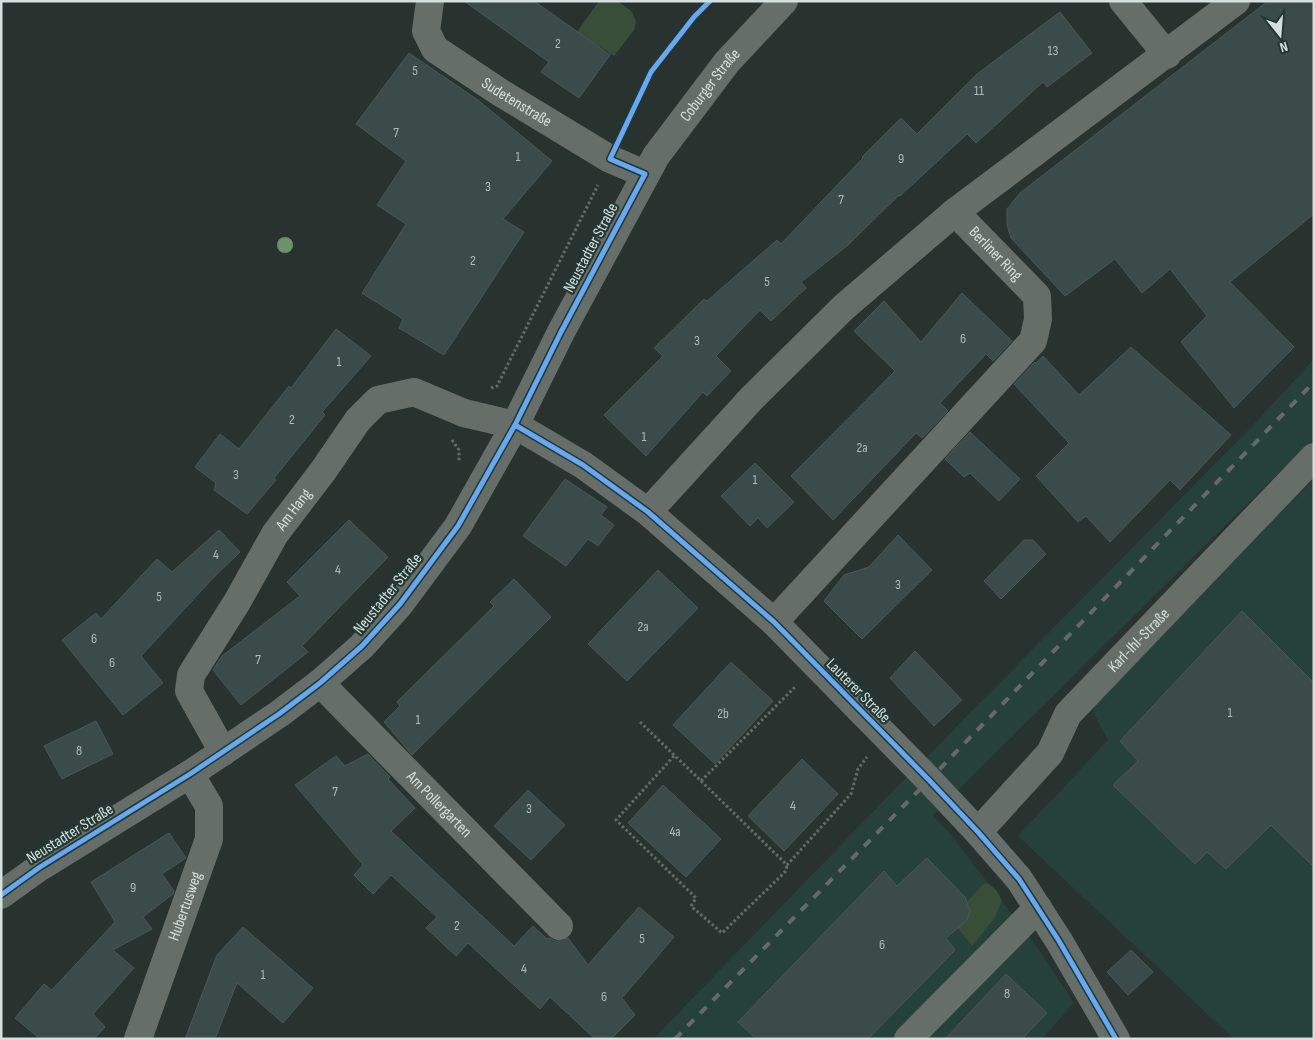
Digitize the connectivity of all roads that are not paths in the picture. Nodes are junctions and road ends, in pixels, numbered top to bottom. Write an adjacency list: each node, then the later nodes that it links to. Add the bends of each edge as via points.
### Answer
1 (430, 1): 6 (street, Sudetenstraße, via 426,31 435,49 610,160)
2 (784, 1): 6 (street, Coburger Straße, via 727,62)
3 (1123, 1): 5 (street)
4 (1236, 1): 5 (street)
5 (1166, 55): 7 (street)
6 (645, 174): 8 (street, Neustadter Straße)
7 (955, 212): 10 (street, Berliner Ring, via 844,307 752,398); 11 (street, Berliner Ring, via 1037,296 1038,319 1033,341)
8 (515, 425): 10 (street, Lauterer Straße, via 582,465); 12 (street, Neustadter Straße, via 458,526 400,604 362,646); 13 (street, Am Hang, via 464,413 414,392 378,400 358,420 275,534 192,675 189,691)
9 (1314, 457): 15 (street, Karl-Ihl-Straße, via 1068,714 1050,753)
10 (648, 512): 11 (street, Lauterer Straße)
11 (774, 622): 15 (street, Lauterer Straße)
12 (320, 683): 13 (street, Neustadter Straße); 18 (street, Am Pollergarten)
13 (223, 752): 14 (street, Neustadter Straße)
14 (190, 774): 16 (street, Neustadter Straße, via 40,867); 19 (street, Hubertusweg, via 209,806 209,839)
15 (978, 832): 17 (street, Lauterer Straße, via 1019,879)
16 (1, 895)
17 (1038, 908): 20 (street); 21 (street, Lauterer Straße)
18 (559, 926)
19 (138, 1039)
20 (908, 1039)
21 (1116, 1039)

